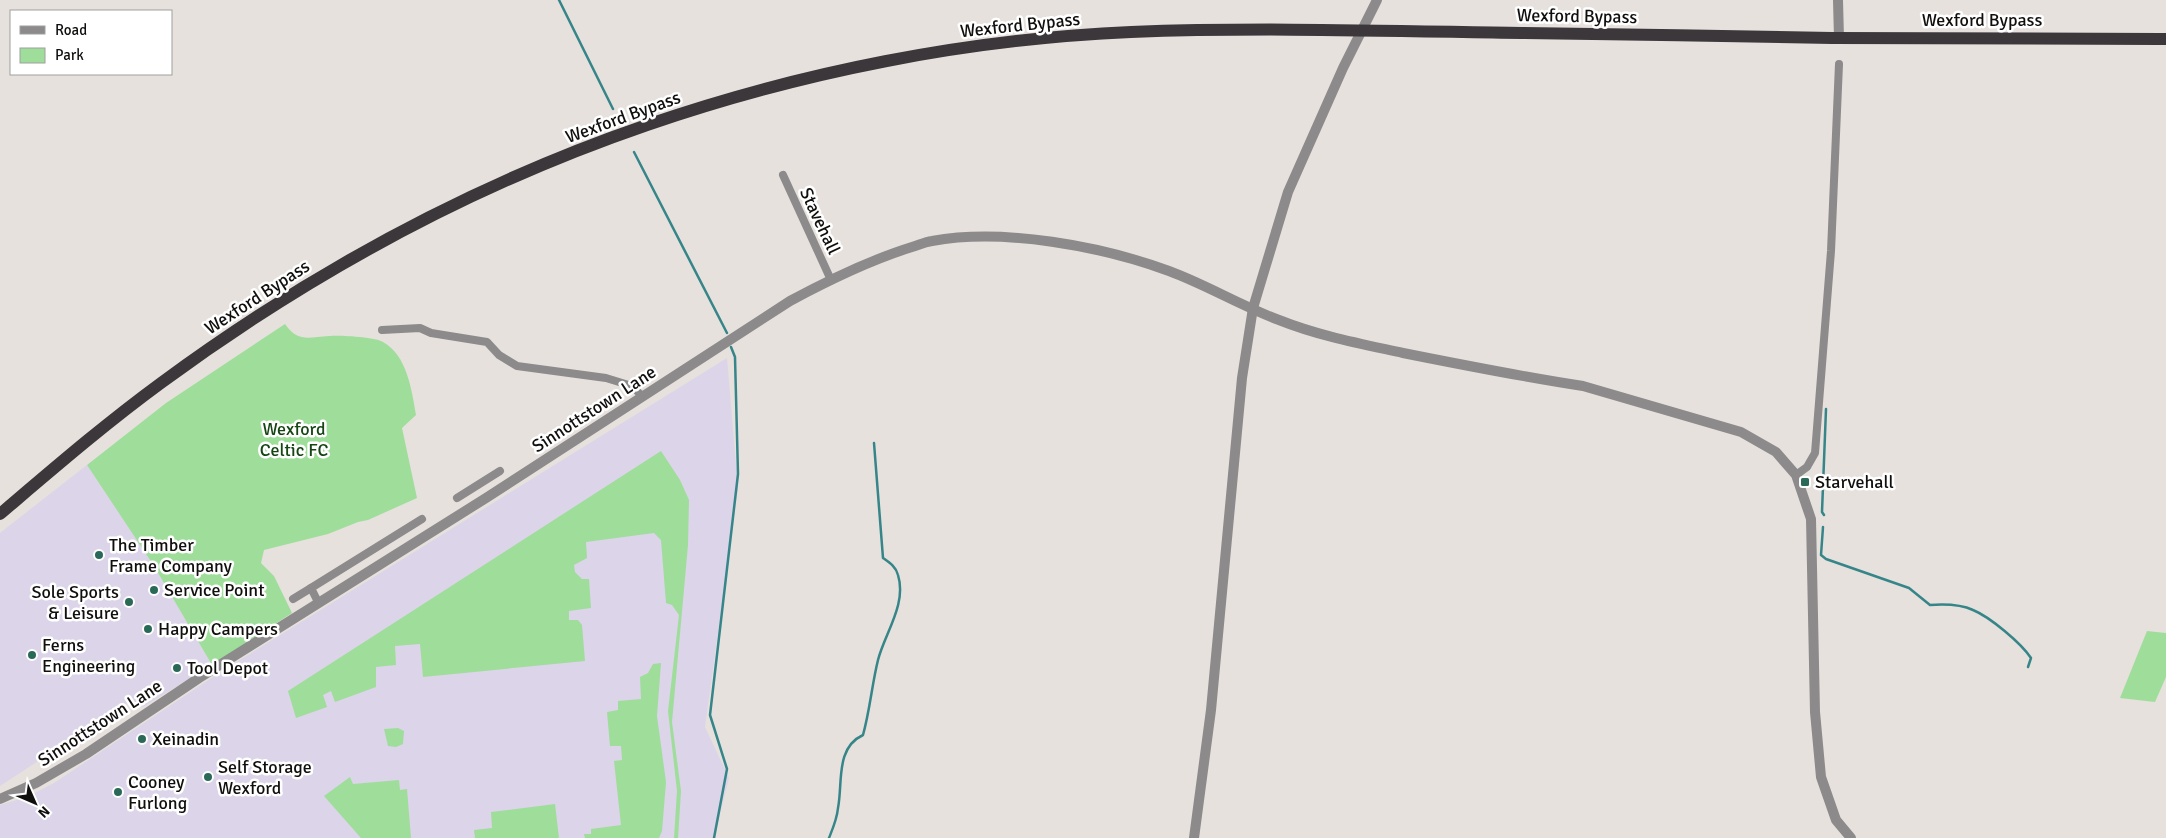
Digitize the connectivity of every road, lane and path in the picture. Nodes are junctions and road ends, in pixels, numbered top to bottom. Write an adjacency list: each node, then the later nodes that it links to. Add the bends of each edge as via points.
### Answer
1 (1838, 0): 3 (street)
2 (1376, 3): 8 (street, via 1288,192)
3 (1839, 38): 4 (highway, Wexford Bypass); 16 (highway, Wexford Bypass, via 1259,30 1127,32 955,50 816,76 644,126 537,168 414,224 284,298 222,340 150,391)
4 (2166, 39)
5 (1839, 64): 12 (street, via 1831,251 1814,453 1807,468)
6 (783, 175): 7 (street, Stavehall)
7 (831, 280): 8 (street, Sinnottstown Lane, via 887,255 929,241 967,238 1043,240 1167,271); 10 (street, Sinnottstown Lane, via 790,301)
8 (1253, 308): 12 (street, Sinnottstown Lane, via 1337,339 1583,386 1725,427 1776,452); 22 (street, via 1242,378 1211,710)
9 (382, 330): 10 (street, via 420,328 431,333 487,342 498,355 517,366 606,378 632,386)
10 (642, 396): 15 (street, Sinnottstown Lane)
11 (500, 471): 13 (street)
12 (1796, 475): 23 (street, via 1811,519 1815,712 1821,777 1836,820)
13 (479, 484): 14 (street); 15 (street)
14 (457, 498)
15 (486, 498): 20 (street, Sinnottstown Lane)
16 (0, 514)
17 (422, 519): 18 (street)
18 (310, 588): 19 (street); 20 (street)
19 (293, 599)
20 (318, 602): 21 (street, Sinnottstown Lane, via 86,754 36,783)
21 (0, 799)
22 (1194, 838)
23 (1850, 838)

